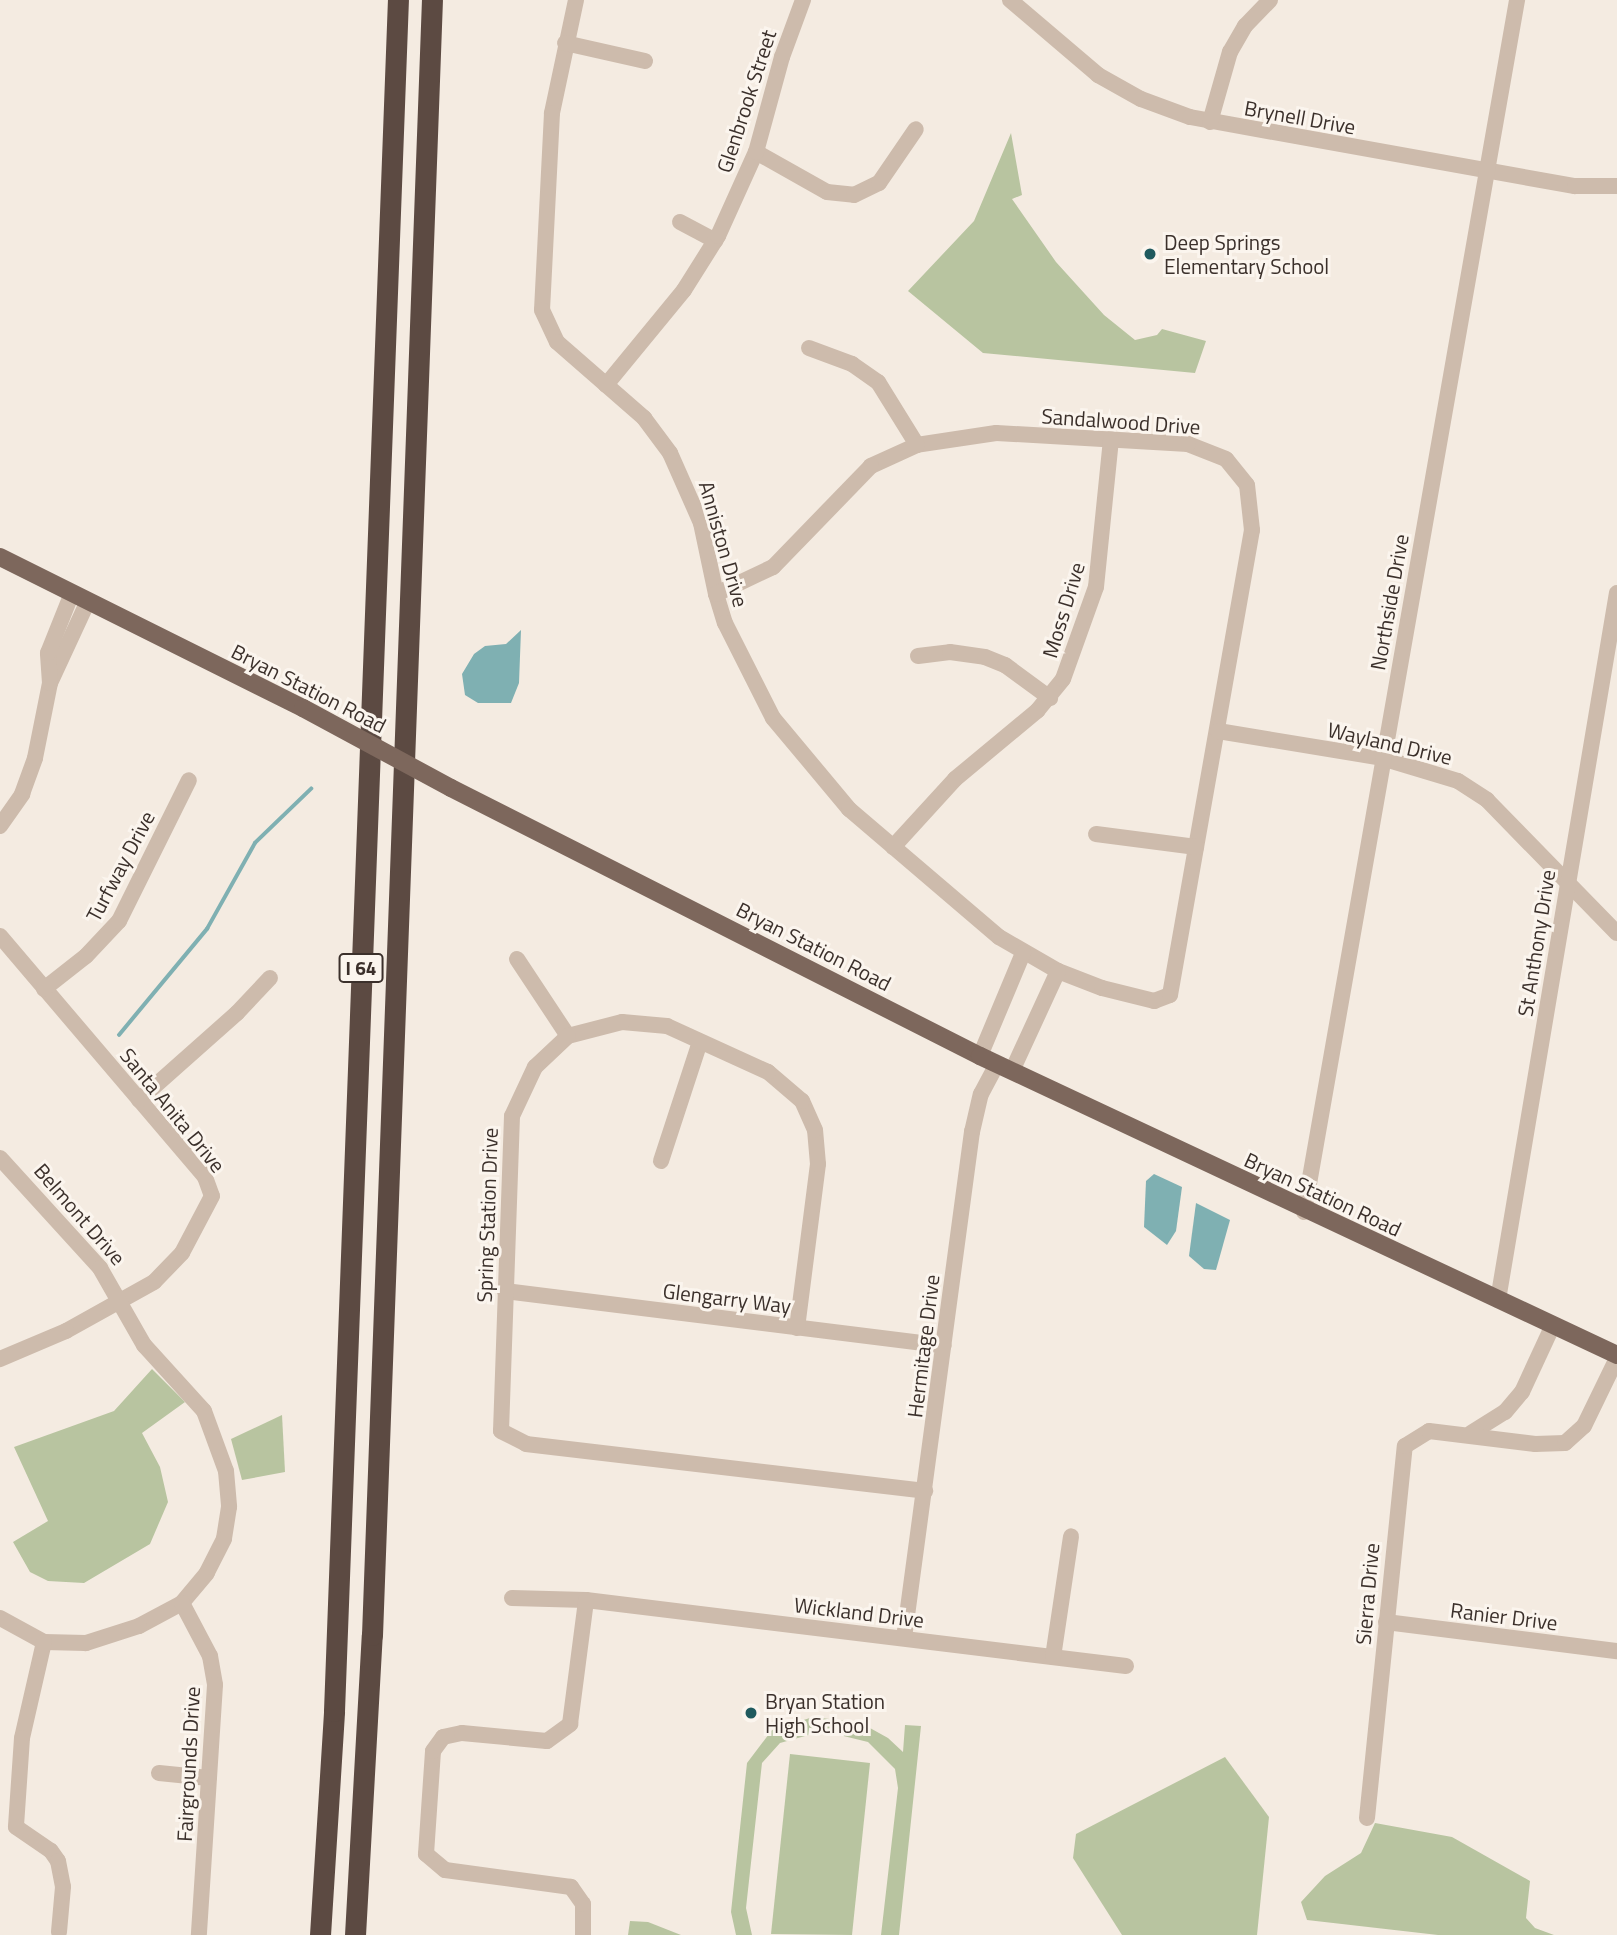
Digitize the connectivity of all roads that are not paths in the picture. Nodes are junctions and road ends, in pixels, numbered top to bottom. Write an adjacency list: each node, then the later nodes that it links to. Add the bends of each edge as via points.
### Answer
1 (398, 0): 77 (highway, I 64, via 334,1711)
2 (432, 0): 78 (highway, I 64, via 372,1635)
3 (576, 0): 8 (street, Anniston Drive)
4 (1011, 0): 10 (street, Brynell Drive, via 1098,75 1164,108)
5 (1270, 0): 10 (street, via 1236,40)
6 (1517, 0): 13 (street, Northside Drive)
7 (801, 1): 12 (street, Glenbrook Street)
8 (565, 43): 9 (street); 18 (street, Anniston Drive, via 552,113 542,310 557,342)
9 (645, 61)
10 (1210, 122): 13 (street, Brynell Drive)
11 (916, 129): 12 (street, via 879,183 854,195 827,192)
12 (756, 152): 16 (street, Glenbrook Street)
13 (1487, 172): 14 (street, Brynell Drive, via 1575,187); 28 (street, Northside Drive)
14 (1617, 186)
15 (680, 222): 16 (street)
16 (715, 241): 18 (street, Glenbrook Street, via 684,290)
17 (809, 348): 20 (street, via 852,364 878,382)
18 (606, 385): 23 (street, Anniston Drive, via 657,434 682,474 701,523)
19 (1111, 439): 20 (street, Sandalwood Drive, via 976,434); 26 (street, Moss Drive, via 1096,587 1071,660); 27 (street, Sandalwood Drive, via 1202,446 1226,459 1247,485 1252,530)
20 (917, 445): 23 (street, Sandalwood Drive, via 871,466 774,567)
21 (0, 557): 24 (main road, Bryan Station Road)
22 (1617, 593): 34 (street, St Anthony Drive)
23 (716, 594): 32 (street, Anniston Drive, via 738,654 788,740 826,786)
24 (80, 597): 30 (street, via 50,684 35,758 22,794); 45 (main road, Bryan Station Road, bridge)
25 (918, 656): 26 (street, via 950,652 985,657)
26 (1050, 698): 32 (street, Moss Drive, via 955,779)
27 (1218, 731): 28 (street, Wayland Drive); 33 (street, Sandalwood Drive)
28 (1382, 758): 34 (street, Wayland Drive, via 1442,774 1472,789); 50 (street, Northside Drive)
29 (189, 780): 41 (street, Turfway Drive, via 119,921 86,956)
30 (0, 827)
31 (1096, 834): 33 (street)
32 (893, 847): 37 (street, Anniston Drive, via 980,923)
33 (1196, 848): 42 (street, Sandalwood Drive, via 1172,992)
34 (1567, 882): 35 (street, Wayland Drive); 53 (street, St Anthony Drive)
35 (1617, 933)
36 (0, 936): 41 (street, Santa Anita Drive)
37 (1023, 953): 39 (street, Anniston Drive); 45 (street)
38 (517, 959): 43 (street)
39 (1058, 971): 42 (street, Anniston Drive, via 1147,1000); 46 (street)
40 (270, 978): 47 (street)
41 (44, 989): 47 (street, Santa Anita Drive)
42 (1165, 1000)
43 (568, 1036): 44 (street, via 634,1021 667,1026); 51 (street, Spring Station Drive, via 535,1067 512,1116)
44 (701, 1042): 49 (street); 55 (street, via 788,1086 812,1121 818,1164)
45 (980, 1056): 46 (main road, Bryan Station Road)
46 (1004, 1068): 50 (main road, Bryan Station Road); 56 (street, Hermitage Drive, via 981,1094 972,1132)
47 (139, 1100): 52 (street, Santa Anita Drive, via 205,1177 212,1196 194,1235 169,1269)
48 (0, 1158): 52 (street, Belmont Drive, via 100,1268)
49 (661, 1161)
50 (1304, 1212): 53 (main road, Bryan Station Road)
51 (505, 1291): 55 (street, Glengarry Way); 60 (street, Spring Station Drive, via 499,1416 501,1431 517,1442)
52 (120, 1300): 58 (street, Santa Anita Drive, via 36,1346); 64 (street, Belmont Drive, via 144,1345 204,1411 226,1471 229,1507 224,1539 207,1573)
53 (1498, 1300): 54 (main road, Bryan Station Road)
54 (1553, 1325): 57 (main road, Bryan Station Road); 59 (street, via 1522,1392 1504,1412)
55 (797, 1328): 56 (street, Glengarry Way)
56 (944, 1346): 60 (street, Hermitage Drive)
57 (1617, 1356): 59 (street, Sierra Drive, via 1584,1426 1570,1441 1544,1445)
58 (0, 1359)
59 (1471, 1433): 66 (street, Sierra Drive, via 1419,1433 1401,1453)
60 (925, 1491): 67 (street, Hermitage Drive)
61 (1071, 1536): 70 (street)
62 (512, 1598): 63 (street, Wickland Drive)
63 (586, 1600): 67 (street, Wickland Drive); 79 (street, via 570,1724 547,1741 462,1733 443,1737 433,1751 426,1854 445,1870 571,1887 583,1903)
64 (182, 1603): 68 (street, Belmont Drive, via 111,1637 86,1643); 73 (street, Fairgrounds Drive, via 210,1656 215,1685)
65 (0, 1618): 68 (street, Belmont Drive)
66 (1386, 1622): 69 (street, Ranier Drive); 74 (street, Sierra Drive)
67 (904, 1638): 70 (street, Wickland Drive)
68 (44, 1643): 75 (street, via 22,1738 16,1827 58,1861 63,1887)
69 (1617, 1651)
70 (1053, 1657): 71 (street, Wickland Drive)
71 (1126, 1666)
72 (159, 1773): 73 (street)
73 (209, 1778): 76 (street, Fairgrounds Drive)
74 (1367, 1818)
75 (59, 1932)
76 (200, 1935)
77 (320, 1935)
78 (355, 1935)
79 (583, 1935)

